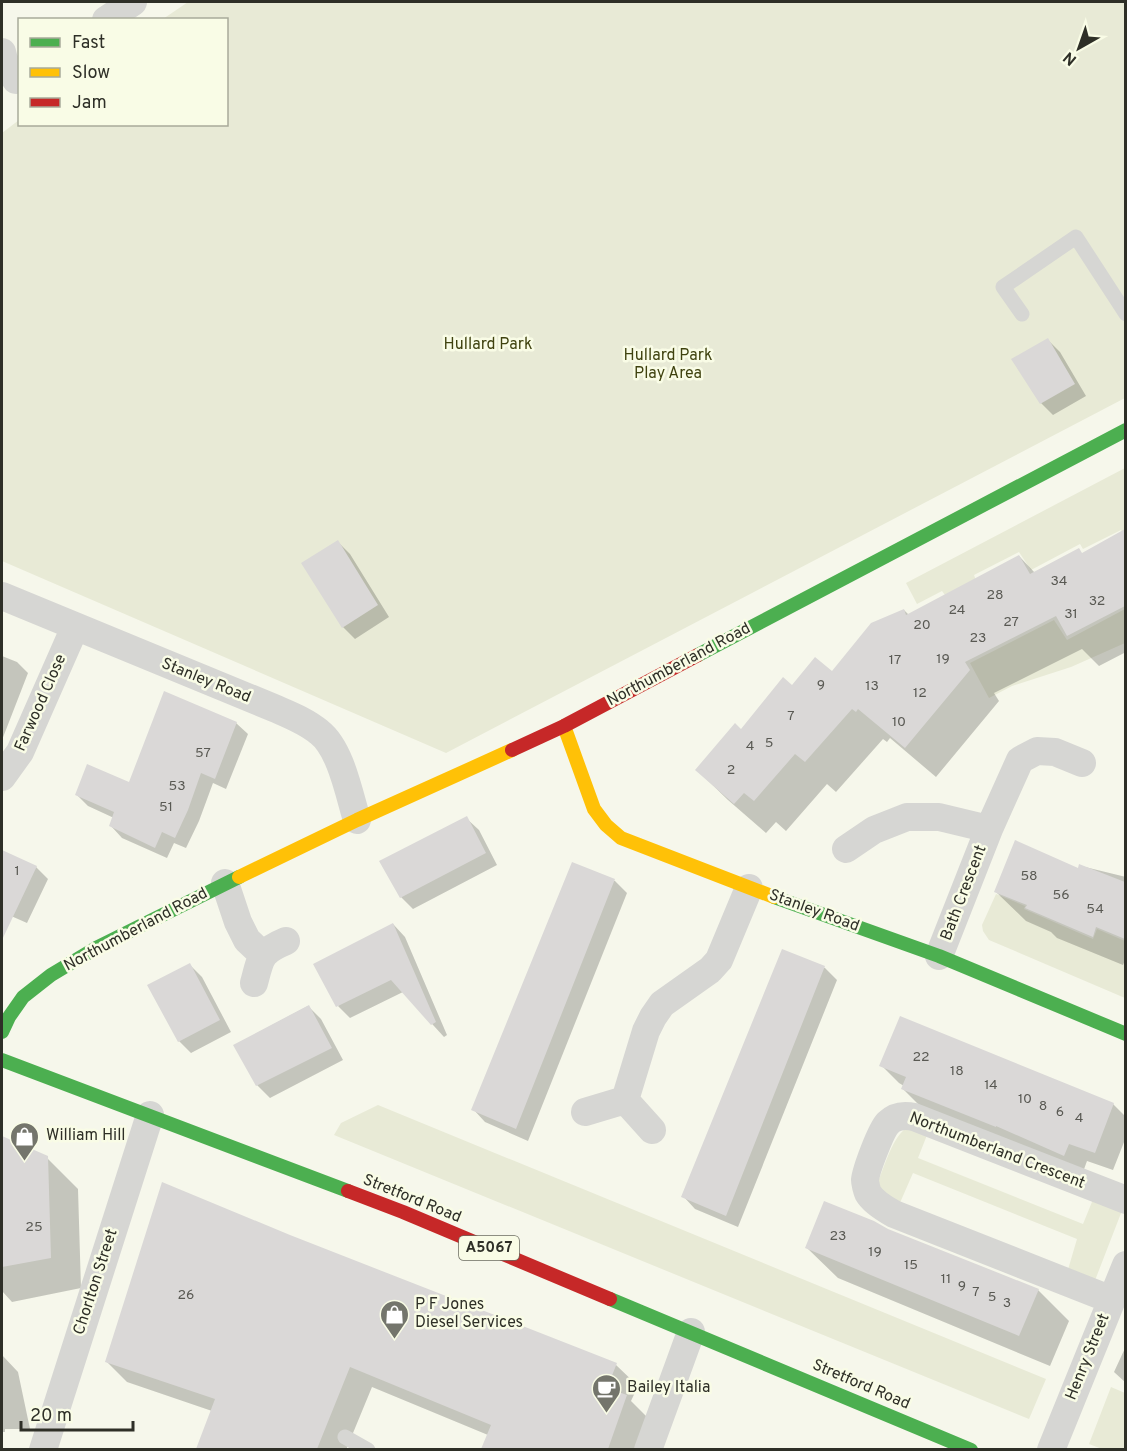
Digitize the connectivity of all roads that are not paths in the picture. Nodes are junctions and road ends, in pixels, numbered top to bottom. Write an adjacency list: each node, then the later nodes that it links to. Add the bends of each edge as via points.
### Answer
1 (133, 2): 2 (street)
2 (109, 18)
3 (2, 52): 4 (street)
4 (12, 83)
5 (1022, 314): 6 (lane, via 1003,286 1076,237)
6 (1125, 314)
7 (1125, 430): 10 (main road, Northumberland Road)
8 (2, 596): 9 (street, Stanley Road)
9 (75, 627): 12 (street, Farwood Close, via 20,752); 13 (street, Stanley Road, via 274,708 320,732 331,743 338,759)
10 (564, 726): 13 (main road, Northumberland Road); 17 (main road, Stanley Road, via 594,809 610,831)
11 (1082, 763): 14 (street, Bath Crescent, via 1055,752 1037,751 1020,760)
12 (2, 777)
13 (357, 820): 16 (main road, Northumberland Road)
14 (989, 829): 15 (street, Bath Crescent, via 939,817 907,817 874,830); 18 (street, Bath Crescent)
15 (846, 849)
16 (225, 883): 19 (street, Northumberland Road, via 247,940 275,948); 20 (main road, Northumberland Road, via 51,975 24,998)
17 (749, 888): 18 (main road, Stanley Road); 23 (street, via 719,960 662,1004 652,1017)
18 (939, 956): 21 (main road, Stanley Road)
19 (255, 983)
20 (2, 1032)
21 (1125, 1034)
22 (2, 1060): 25 (main road, Stretford Road / A5067)
23 (625, 1100): 24 (street); 26 (street)
24 (585, 1112)
25 (150, 1115): 30 (main road, Stretford Road / A5067, via 403,1212); 32 (street, Chorlton Street)
26 (652, 1130)
27 (1125, 1200): 29 (street, Northumberland Crescent, via 903,1115 889,1121 883,1130 865,1180 868,1194 894,1214)
28 (1125, 1264): 29 (street, Henry Street)
29 (1112, 1300): 36 (street, Henry Street)
30 (691, 1332): 34 (street); 35 (main road, Stretford Road / A5067)
31 (345, 1437): 33 (lane)
32 (43, 1449)
33 (368, 1449)
34 (648, 1449)
35 (971, 1449)
36 (1051, 1449)

